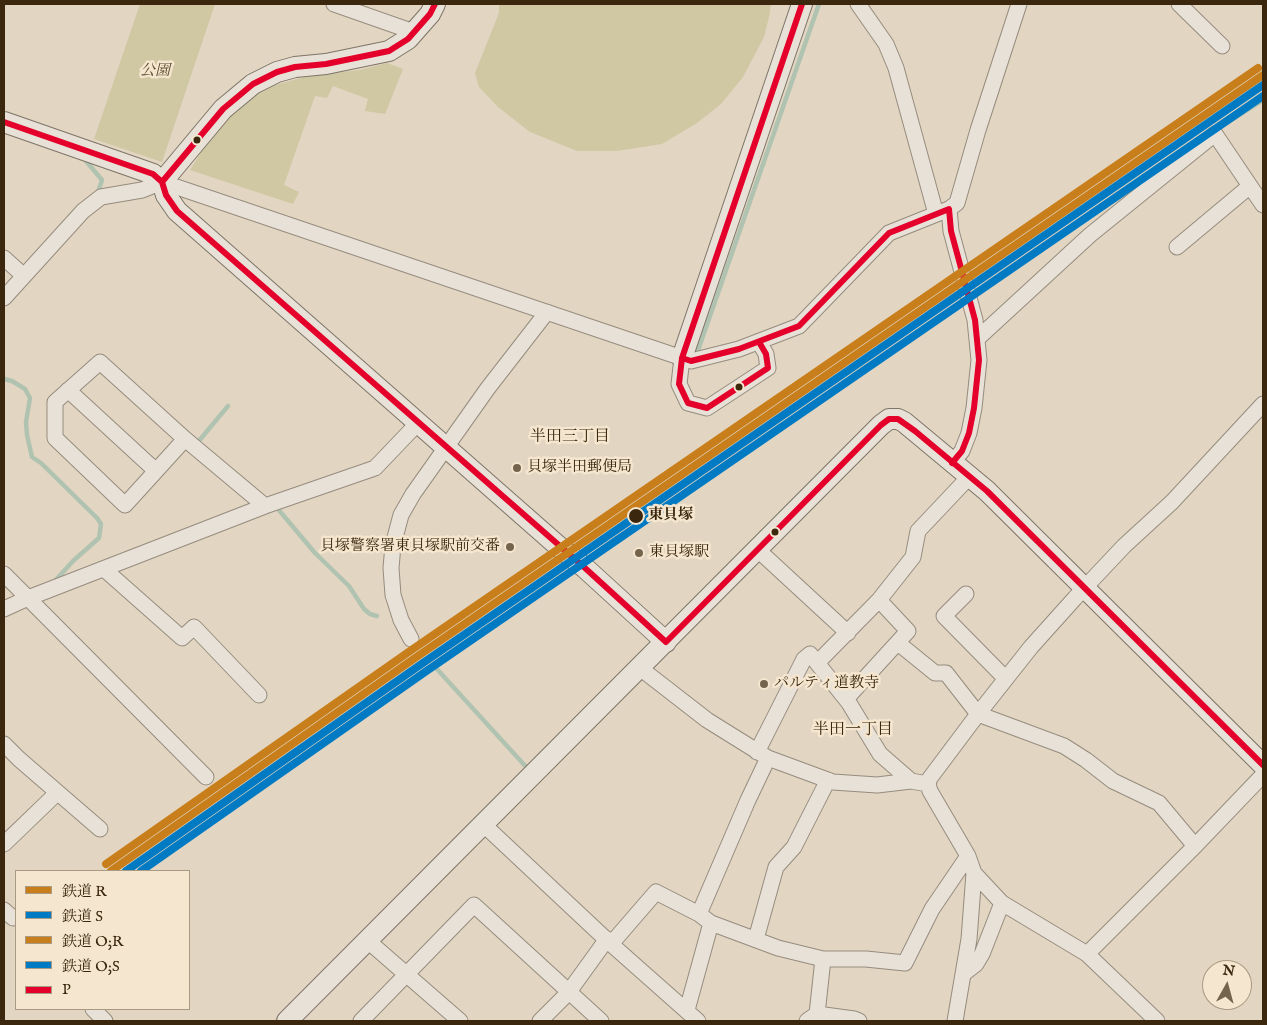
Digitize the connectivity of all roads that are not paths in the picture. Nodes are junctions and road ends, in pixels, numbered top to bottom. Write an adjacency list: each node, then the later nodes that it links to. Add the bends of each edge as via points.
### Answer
1 (334, 4): 7 (street)
2 (435, 4): 7 (street)
3 (802, 4): 21 (street)
4 (858, 4): 13 (street, via 886,44 896,68)
5 (1019, 4): 13 (street, via 957,203)
6 (1179, 4): 8 (street)
7 (414, 32): 10 (street, via 389,51 295,67 252,84 223,108)
8 (1222, 46)
9 (4, 122): 10 (street, via 139,168)
10 (162, 182): 16 (street, via 142,190 101,198 83,211); 18 (street); 24 (street, via 177,211)
11 (1250, 186): 12 (street); 14 (street); 19 (street, via 1215,134 1090,235)
12 (1263, 205)
13 (942, 211): 19 (street, via 951,231 975,320); 20 (street, via 889,233 799,326)
14 (1177, 247)
15 (4, 258): 16 (street)
16 (24, 276): 17 (street)
17 (4, 298)
18 (547, 312): 21 (street); 26 (street)
19 (977, 339): 27 (street, via 974,408 969,433 962,451)
20 (759, 342): 21 (street, via 691,361); 21 (street, via 766,354 768,368 707,408 688,403 679,384)
21 (682, 358)
22 (68, 390): 25 (street, via 100,362); 28 (street); 28 (street, via 55,402 55,438 125,505)
23 (1260, 412): 34 (street)
24 (418, 423): 26 (street); 30 (street, via 375,468)
25 (184, 439): 28 (street); 30 (street)
26 (446, 448): 40 (street, via 412,494 401,515 394,545 391,568 393,595); 41 (street)
27 (952, 463): 29 (street); 31 (street, via 904,422 889,419)
28 (156, 471)
29 (970, 476): 34 (street); 37 (street, via 918,532 913,557)
30 (265, 506): 32 (street)
31 (758, 550): 39 (street); 41 (street)
32 (104, 569): 36 (street); 46 (street, via 182,638 194,627)
33 (4, 574): 36 (street)
34 (1085, 588): 45 (street); 51 (street)
35 (966, 594): 45 (street, via 944,616)
36 (28, 598): 38 (street); 52 (street)
37 (879, 600): 39 (street); 42 (street, via 908,631)
38 (4, 609)
39 (848, 634): 43 (street)
40 (411, 639)
41 (666, 642): 44 (street)
42 (898, 642): 47 (street); 48 (street, via 935,672 946,673)
43 (817, 662): 47 (street); 50 (street, via 810,654 804,659)
44 (640, 668): 50 (street, via 707,720); 57 (street)
45 (1006, 679): 48 (street)
46 (258, 695)
47 (846, 699): 54 (street, via 880,754)
48 (978, 714): 55 (street); 60 (street, via 1064,746 1113,781 1159,802)
49 (4, 744): 56 (street)
50 (763, 755): 53 (street); 64 (street)
51 (1263, 767): 60 (street)
52 (206, 777)
53 (828, 780): 54 (street, via 877,786); 65 (street, via 794,847 776,867)
54 (911, 781): 55 (street)
55 (928, 784): 61 (street)
56 (57, 793): 58 (street); 59 (street)
57 (483, 824): 66 (street); 67 (street)
58 (100, 829)
59 (4, 844)
60 (1196, 846): 68 (street)
61 (968, 856): 62 (street); 69 (street, via 932,909 905,963)
62 (974, 874): 63 (street); 70 (street)
63 (1002, 903): 68 (street); 70 (street, via 982,954 976,964)
64 (705, 918): 65 (street); 67 (street, via 656,892); 74 (street)
65 (756, 939): 69 (street)
66 (368, 941): 71 (street); 77 (street)
67 (609, 942): 72 (street); 74 (street)
68 (1087, 954): 85 (street)
69 (823, 959): 75 (street)
70 (963, 974): 84 (street)
71 (406, 975): 72 (street, via 474,905); 78 (street); 79 (street)
72 (568, 993): 80 (street); 81 (street)
73 (94, 1010): 76 (street)
74 (688, 1010): 82 (street)
75 (812, 1018): 83 (street)
76 (105, 1021)
77 (287, 1021)
78 (361, 1021)
79 (460, 1021)
80 (540, 1021)
81 (601, 1021)
82 (698, 1021)
83 (859, 1021)
84 (955, 1021)
85 (1157, 1021)

